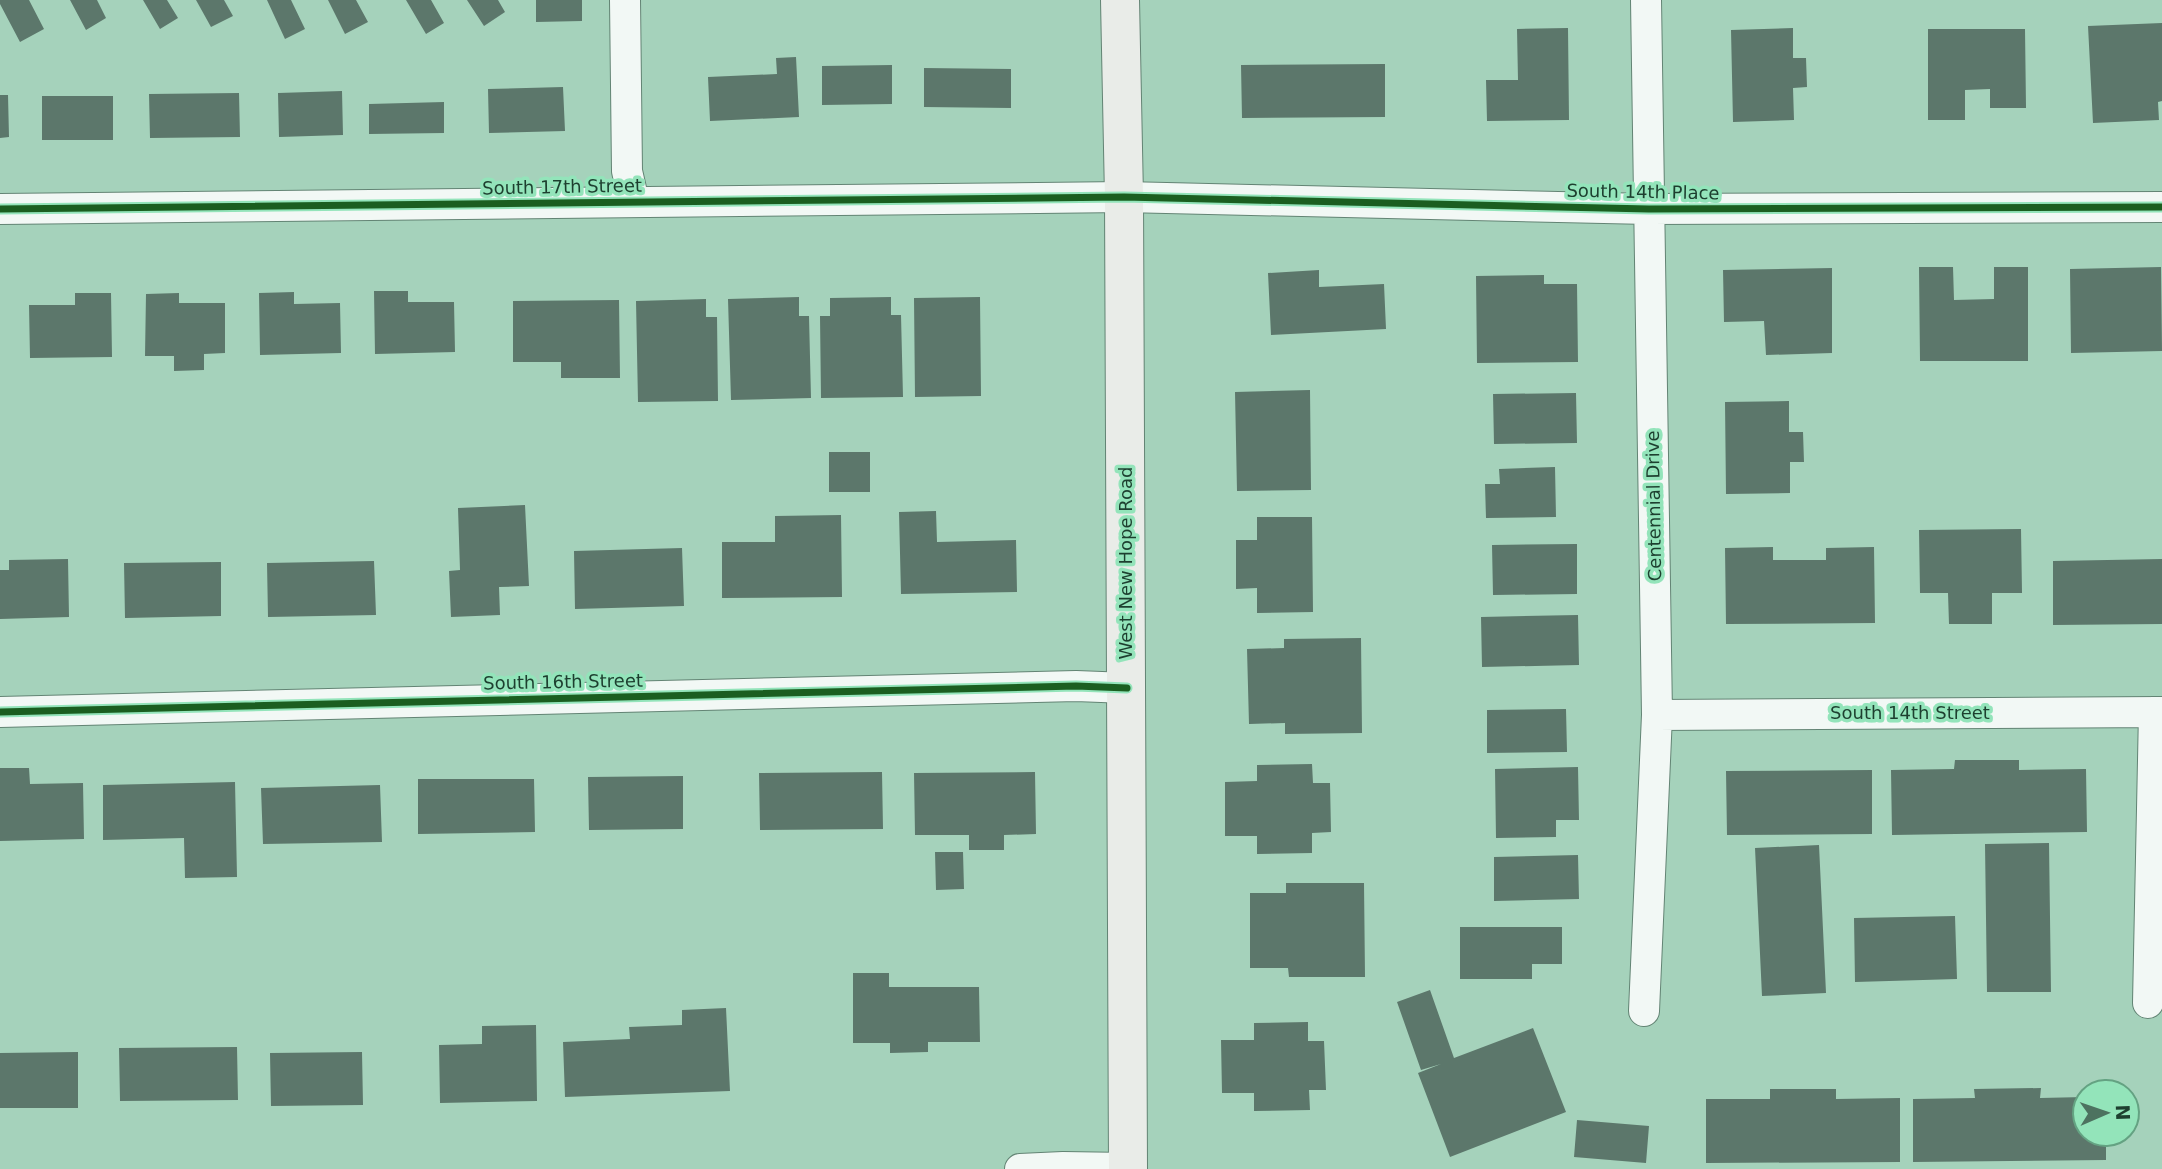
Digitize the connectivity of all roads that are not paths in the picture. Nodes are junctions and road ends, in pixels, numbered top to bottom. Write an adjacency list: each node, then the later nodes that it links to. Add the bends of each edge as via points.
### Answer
1 (625, 0): 5 (street, via 627,171)
2 (1120, 0): 4 (main road, West New Hope Road)
3 (1646, 0): 8 (street, Centennial Drive)
4 (1124, 197): 5 (street, South 17th Street); 8 (street, South 14th Place); 9 (main road, West New Hope Road)
5 (634, 202): 7 (street, South 17th Street)
6 (2162, 207): 8 (street, South 14th Place)
7 (0, 209)
8 (1649, 209): 12 (street, Centennial Drive)
9 (1127, 688): 10 (street, South 16th Street); 16 (main road, West New Hope Road)
10 (0, 712)
11 (2158, 712): 12 (street, South 14th Street); 13 (street)
12 (1657, 715): 14 (street, Centennial Drive)
13 (2148, 1003)
14 (1644, 1011)
15 (1020, 1169): 16 (street)
16 (1128, 1169)

